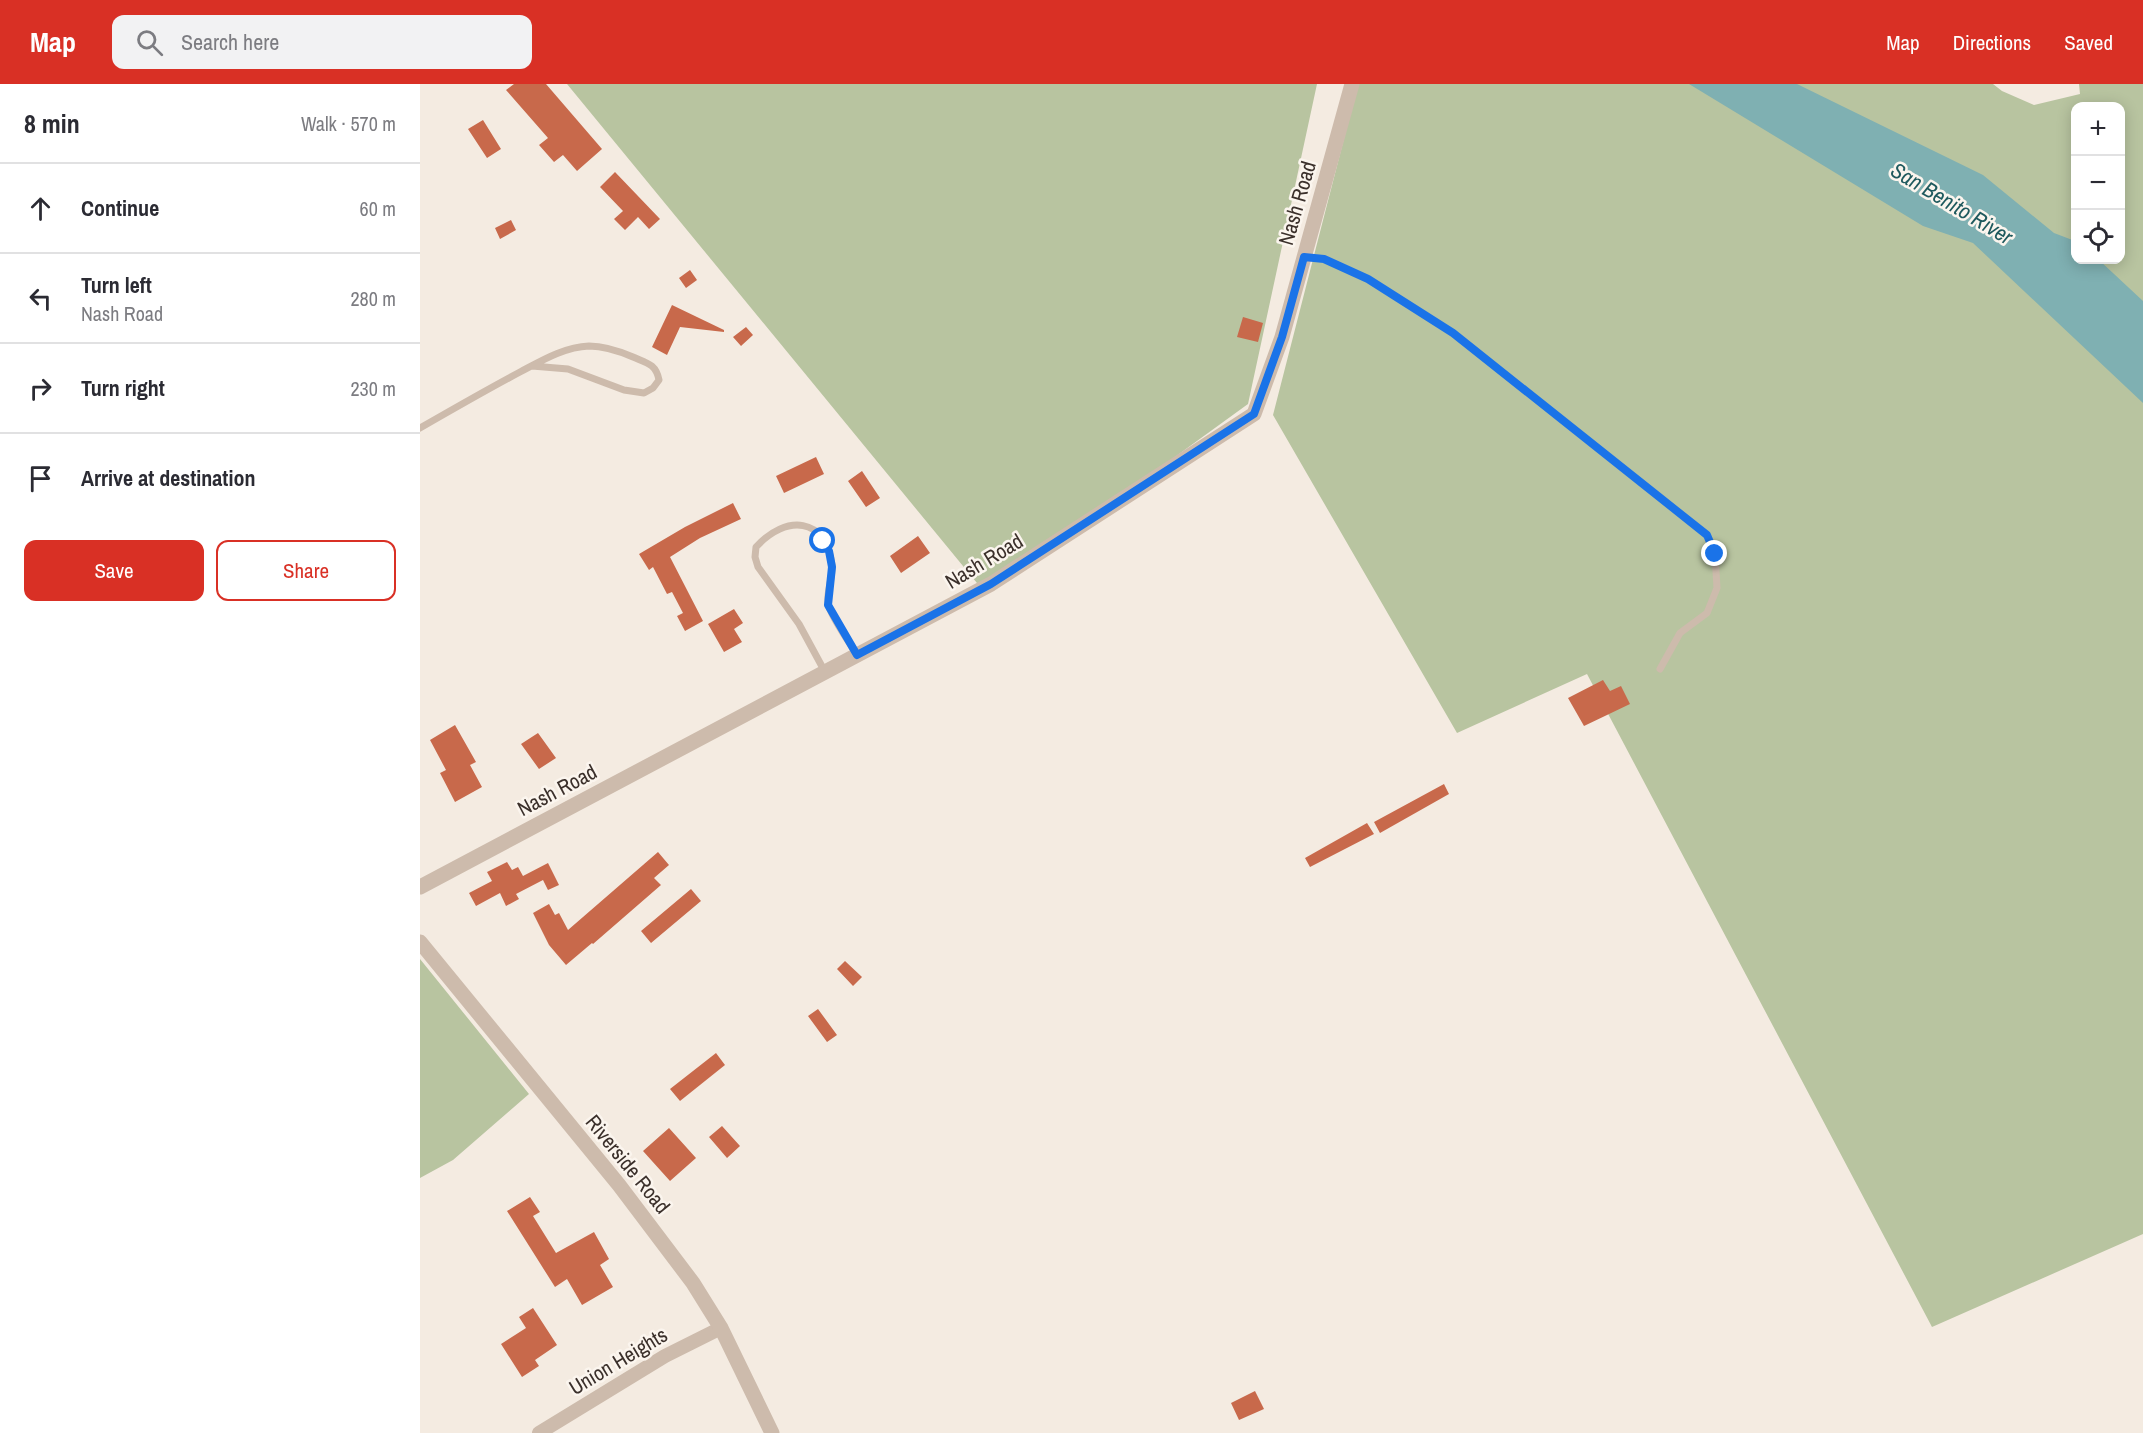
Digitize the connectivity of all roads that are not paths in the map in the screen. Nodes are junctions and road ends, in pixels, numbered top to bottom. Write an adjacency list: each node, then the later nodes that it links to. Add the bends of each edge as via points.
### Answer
1 (1352, 84): 2 (street, Nash Road)
2 (1304, 257): 5 (street, Nash Road, via 1282,337 1254,414 991,584); 6 (lane, via 1324,259 1368,279 1453,333 1707,535 1715,554 1717,588 1707,614 1680,633)
3 (532, 366): 3 (lane, via 564,351 599,347 651,365 659,380 644,393 624,390 568,369); 4 (lane)
4 (420, 428)
5 (857, 655): 7 (street, Nash Road); 7 (lane, via 828,605 832,567 823,541 804,525 794,524 772,532 756,547 758,567 800,624)
6 (1660, 669)
7 (825, 672): 8 (street, Nash Road)
8 (420, 887)
9 (420, 942): 10 (street, Riverside Road, via 666,1245)
10 (721, 1328): 11 (street, Union Heights, via 665,1356); 12 (street, Riverside Road)
11 (539, 1433)
12 (772, 1433)

